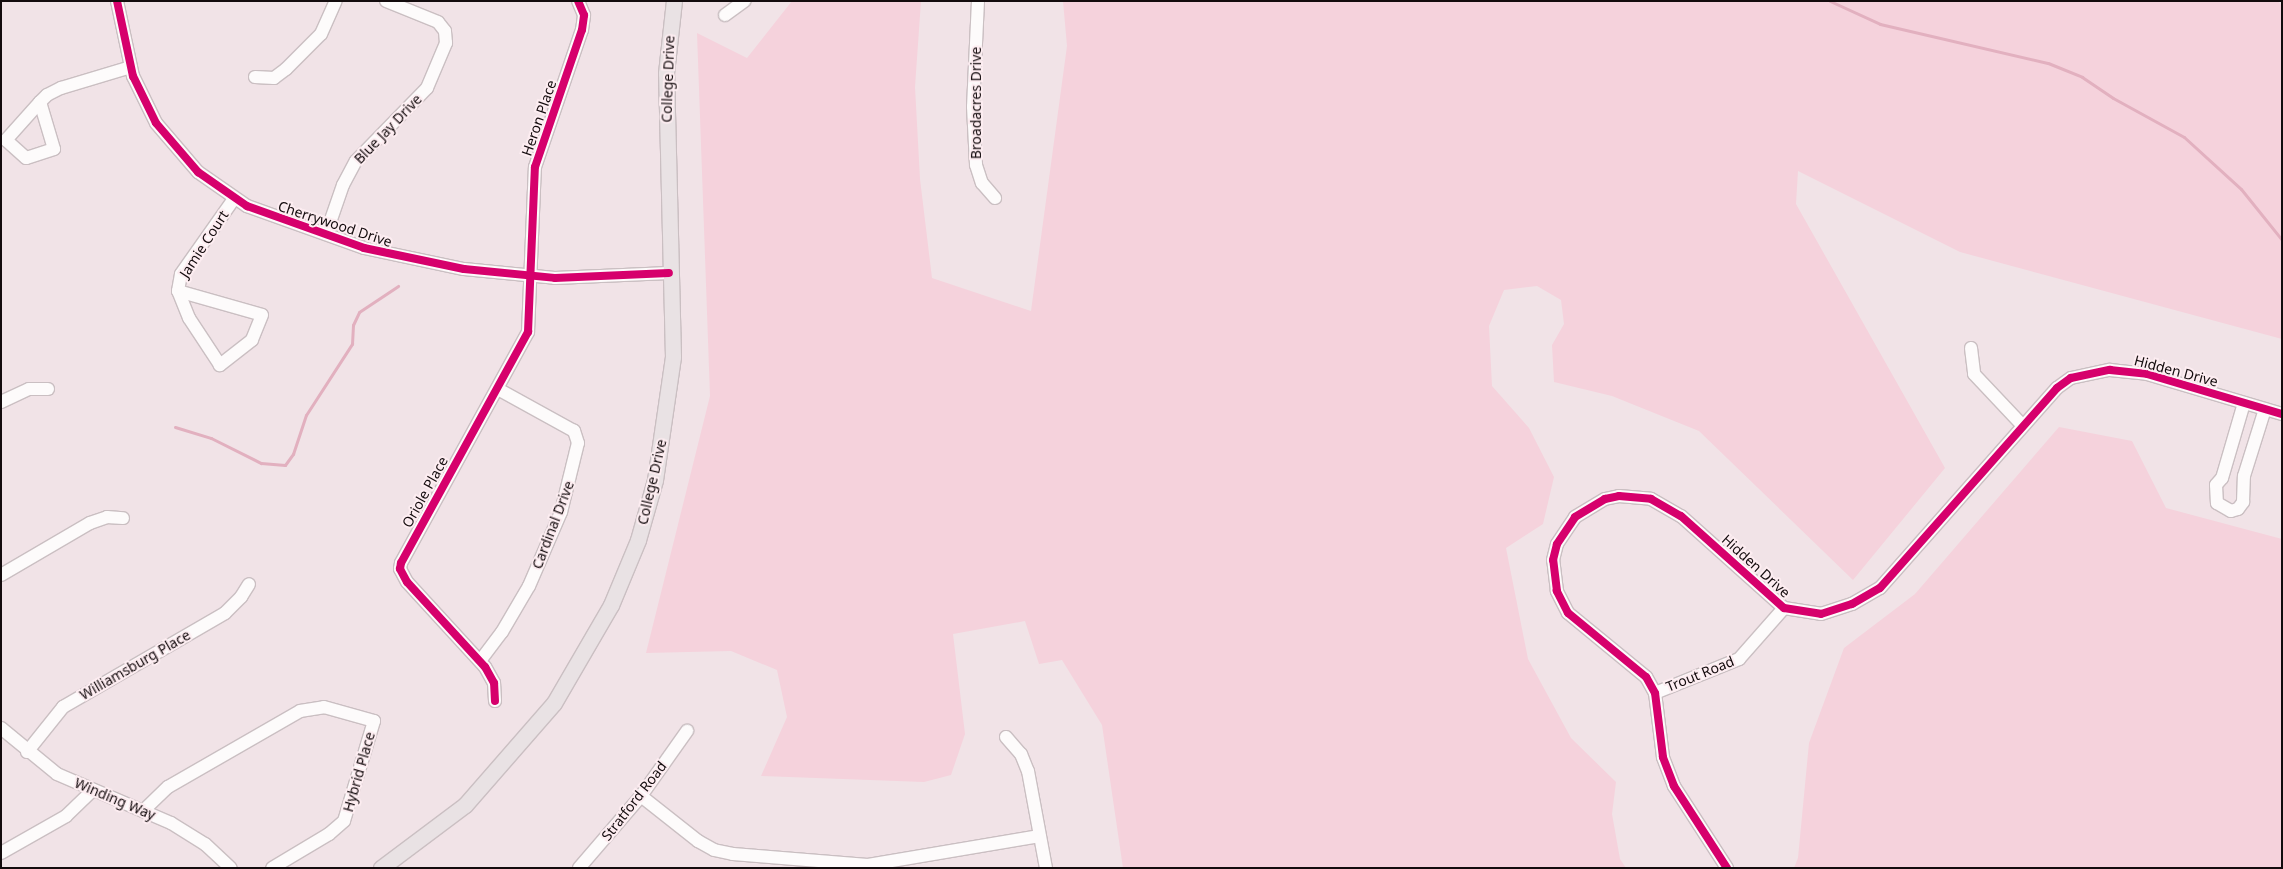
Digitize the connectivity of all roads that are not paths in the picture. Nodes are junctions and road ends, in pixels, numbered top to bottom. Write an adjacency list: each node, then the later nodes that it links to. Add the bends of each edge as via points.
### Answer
1 (117, 1): 9 (street, Cherrywood Drive)
2 (336, 1): 10 (street, via 322,34 286,69 274,78)
3 (386, 1): 14 (street, Blue Jay Drive, via 438,22 445,31 446,43 427,88 350,169)
4 (578, 1): 16 (street, Heron Place, via 584,15 582,30 535,167)
5 (674, 1): 15 (main road, College Drive, via 666,73)
6 (744, 1): 8 (street)
7 (978, 1): 12 (street, Broadacres Drive, via 973,107 976,165 982,183)
8 (725, 15)
9 (131, 67): 11 (street, via 54,90); 13 (street, Cherrywood Drive, via 151,114 171,143 198,172)
10 (255, 77)
11 (40, 102): 11 (street, via 6,140 26,158 54,149)
12 (995, 198)
13 (234, 199): 14 (street, Cherrywood Drive, via 274,217); 17 (street, Jamie Court, via 182,274)
14 (326, 234): 16 (street, Cherrywood Drive, via 382,253 432,264)
15 (670, 274): 16 (street, Cherrywood Drive); 44 (main road, College Drive, via 673,357 666,415 650,499 611,605 554,703 493,775 465,805)
16 (532, 277): 20 (street, Oriole Place, via 528,332)
17 (178, 292): 17 (street, Jamie Court, via 189,318 220,365 252,340 262,315)
18 (1971, 348): 25 (street, via 1974,374)
19 (48, 389): 21 (street, via 29,389)
20 (498, 389): 30 (street, Oriole Place, via 403,557 400,569 407,582); 30 (street, Cardinal Drive, via 574,432 578,443 561,512 530,586 506,627)
21 (1, 402)
22 (2244, 403): 23 (street, Hidden Drive); 23 (street, via 2222,478 2216,485 2217,502 2231,511 2238,509 2243,502 2244,476); 25 (street, Hidden Drive, via 2147,374 2110,370 2071,378 2057,388)
23 (2265, 409): 24 (street, Hidden Drive)
24 (2282, 414)
25 (2023, 426): 29 (street, Hidden Drive, via 1880,588 1865,598 1829,612 1805,613)
26 (122, 518): 27 (street, via 107,516 90,523)
27 (1, 575)
28 (248, 584): 36 (street, Williamsburg Place, via 241,598 225,613 63,707)
29 (1784, 608): 31 (street, Trout Road, via 1739,658); 31 (street, Hidden Drive, via 1681,516 1651,499 1619,496 1591,505 1575,517 1557,544 1553,560 1557,591 1568,613 1634,666)
30 (480, 661): 32 (street, Oriole Place, via 494,683)
31 (1655, 692): 47 (street, Hidden Drive, via 1662,756 1674,786)
32 (495, 701)
33 (1, 728): 36 (street, Winding Way)
34 (687, 731): 38 (street, Stratford Road)
35 (1006, 737): 40 (street, via 1026,763)
36 (27, 752): 37 (street, Winding Way, via 57,774)
37 (92, 791): 39 (street, Winding Way); 41 (street, via 66,816)
38 (641, 796): 40 (street, via 698,841 714,850 733,854 868,865); 45 (street, Stratford Road)
39 (143, 811): 42 (street, Winding Way, via 194,836); 43 (street, Hybrid Place, via 168,788 300,711 324,707 374,721 344,821 329,834)
40 (1040, 836): 46 (street)
41 (1, 854)
42 (224, 866)
43 (272, 868)
44 (380, 868)
45 (579, 868)
46 (1046, 868)
47 (1727, 868)

